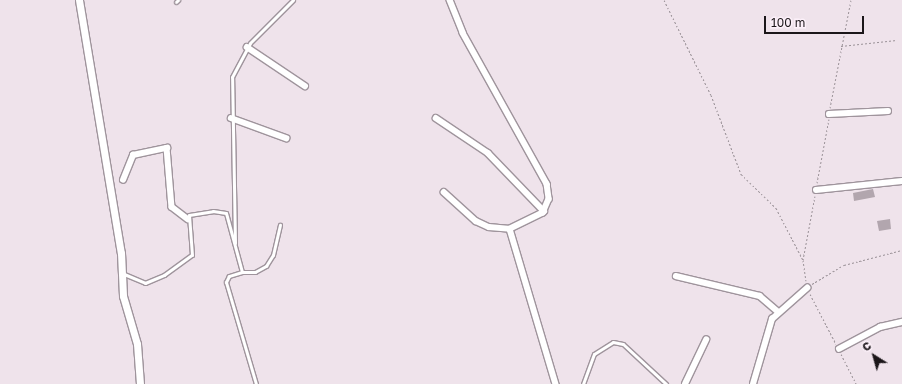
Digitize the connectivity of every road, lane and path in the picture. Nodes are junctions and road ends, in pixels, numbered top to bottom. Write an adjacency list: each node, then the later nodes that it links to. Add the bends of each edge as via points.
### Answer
1 (79, 0): 27 (street)
2 (293, 0): 8 (lane)
3 (450, 0): 19 (street, via 463,33 545,179 549,199)
4 (664, 0): 25 (path, via 711,95 741,174 773,203)
5 (851, 0): 7 (path)
6 (897, 40): 7 (path)
7 (841, 46): 11 (path)
8 (247, 47): 9 (street); 12 (lane, via 232,77)
9 (305, 86)
10 (888, 111): 11 (street)
11 (830, 114): 17 (path)
12 (231, 118): 14 (street); 23 (lane)
13 (436, 118): 19 (street, via 488,153)
14 (286, 138)
15 (123, 180): 20 (street, via 133,155 167,148 172,207)
16 (902, 181): 17 (street)
17 (816, 190): 25 (path)
18 (444, 192): 22 (street, via 476,221 489,227)
19 (544, 211): 22 (street, via 536,219)
20 (188, 219): 23 (lane, via 195,212 225,212); 27 (lane, via 192,254 164,275 145,282)
21 (280, 225): 26 (lane, via 273,255 266,266 255,272)
22 (510, 229): 36 (street)
23 (234, 250): 26 (lane)
24 (902, 250): 29 (path, via 844,265)
25 (803, 260): 29 (path)
26 (242, 272): 35 (lane, via 225,281)
27 (124, 274): 34 (street, via 123,296 138,350)
28 (676, 276): 30 (street, via 760,296)
29 (807, 288): 30 (street); 33 (path)
30 (777, 311): 40 (street, via 770,323)
31 (902, 322): 33 (street, via 875,329)
32 (706, 340): 39 (street)
33 (838, 349): 41 (path)
34 (140, 384)
35 (256, 384)
36 (556, 384)
37 (583, 384): 38 (lane, via 594,354 613,342 623,344)
38 (666, 384)
39 (685, 384)
40 (753, 384)
41 (856, 384)

